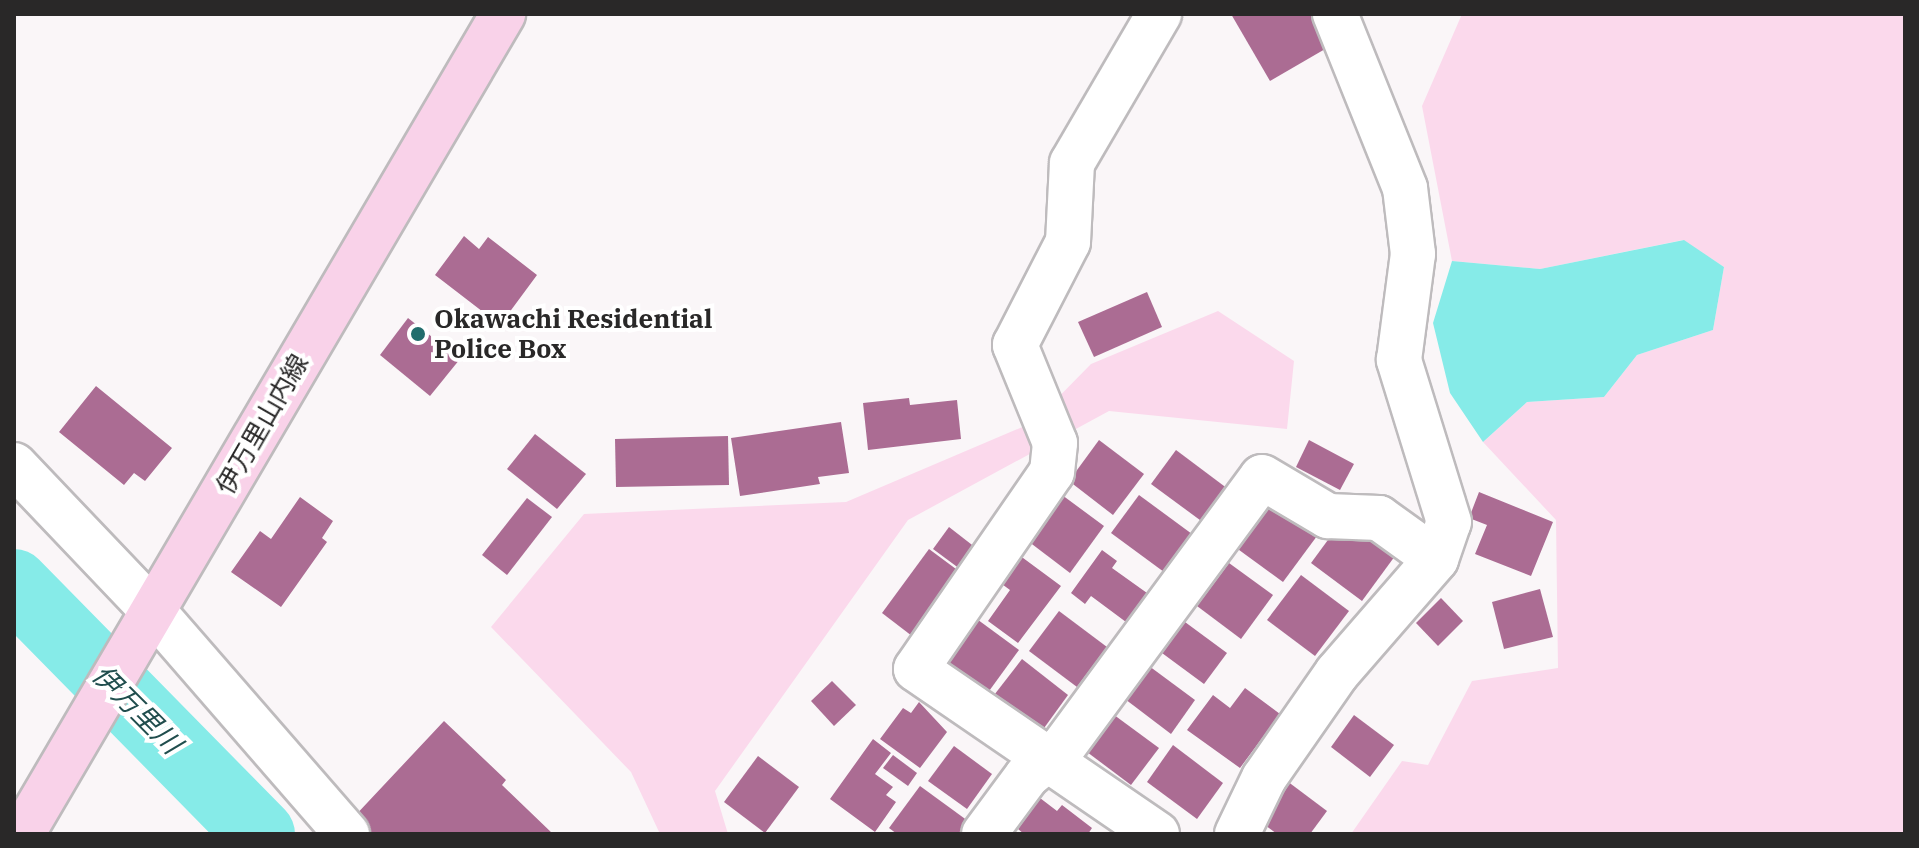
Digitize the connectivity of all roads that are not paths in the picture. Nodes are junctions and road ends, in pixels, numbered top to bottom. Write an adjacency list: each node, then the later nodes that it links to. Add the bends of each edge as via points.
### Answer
1 (503, 14): 6 (main road, 伊万里山内線)
2 (1159, 14): 7 (street, via 1072,163 1068,242 1015,345 1055,443 1052,472 916,669)
3 (1335, 14): 5 (street, via 1405,188 1413,254 1399,360 1449,522)
4 (14, 465): 6 (street)
5 (1436, 559): 7 (street, via 1379,518 1328,516 1262,477 1063,747); 12 (street, via 1337,673 1264,778)
6 (149, 616): 8 (main road, 伊万里山内線); 9 (street)
7 (1046, 760): 10 (street); 11 (street)
8 (22, 834)
9 (347, 834)
10 (984, 834)
11 (1157, 834)
12 (1237, 834)

